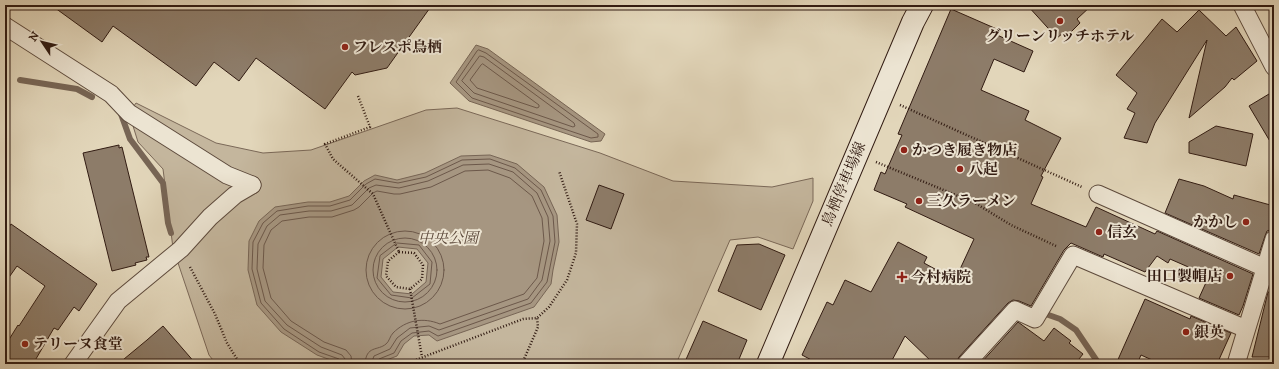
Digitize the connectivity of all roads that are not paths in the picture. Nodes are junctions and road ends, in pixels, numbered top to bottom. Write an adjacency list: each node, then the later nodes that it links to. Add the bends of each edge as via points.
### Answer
1 (922, 5): 9 (main road, 鳥栖停車場線, via 881,96)
2 (1242, 5): 4 (street)
3 (5, 26): 10 (street, via 111,94 129,113 227,175 252,184 235,195 210,217 181,249 118,301)
4 (1274, 67)
5 (1098, 194): 7 (street)
6 (1274, 239): 7 (street)
7 (1265, 268): 8 (street)
8 (1246, 329): 11 (street, via 1073,255 1038,314 1016,310); 12 (street)
9 (773, 362)
10 (73, 364)
11 (966, 364)
12 (1236, 364)

